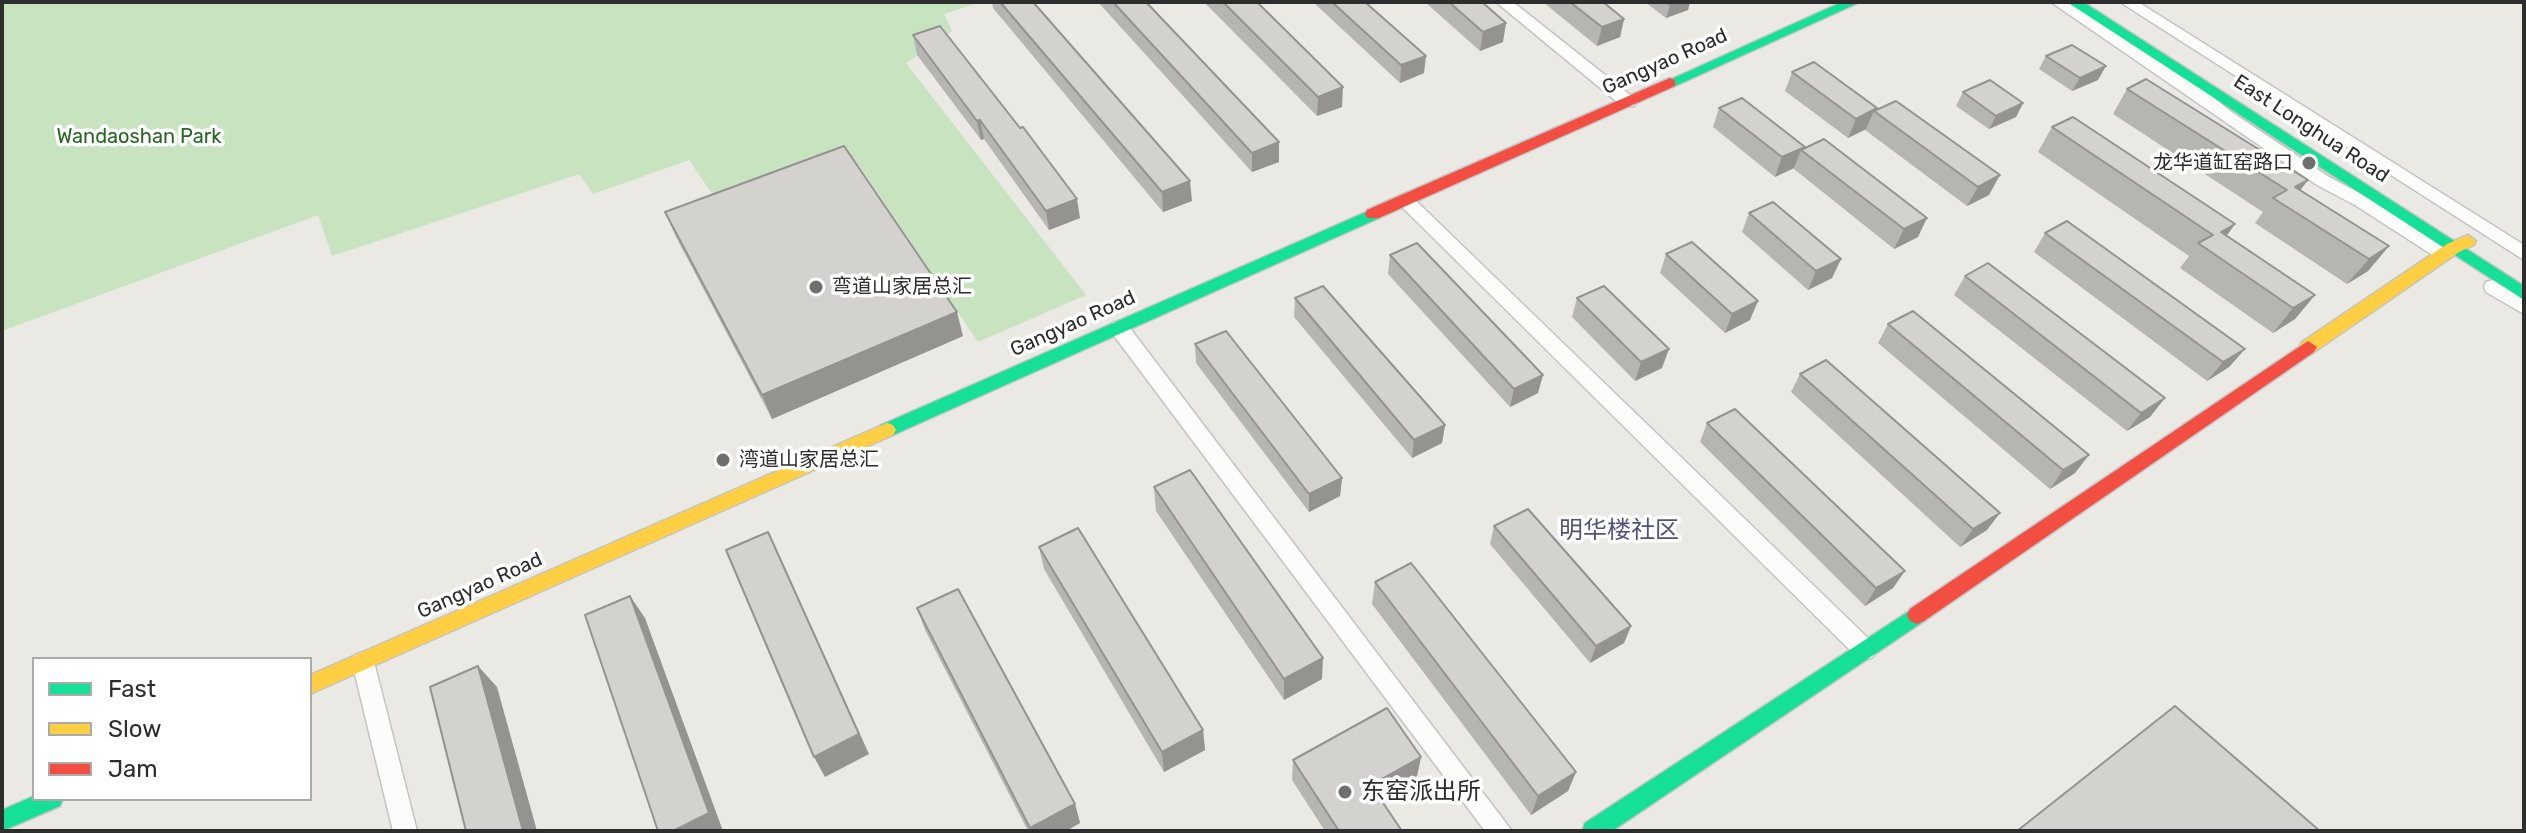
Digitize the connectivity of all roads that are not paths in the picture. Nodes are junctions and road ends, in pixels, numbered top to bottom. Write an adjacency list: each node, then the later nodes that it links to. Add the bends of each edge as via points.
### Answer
1 (1504, 2): 7 (street)
2 (1853, 2): 7 (main road, Gangyao Road)
3 (2059, 2): 9 (street, via 2323,181)
4 (2074, 2): 9 (main road, East Longhua Road)
5 (2093, 2): 9 (main road, East Longhua Road)
6 (2128, 2): 10 (street)
7 (1628, 102): 8 (main road, Gangyao Road)
8 (1406, 201): 14 (main road, Gangyao Road); 15 (street)
9 (2455, 248): 11 (main road, East Longhua Road); 12 (main road, East Longhua Road); 13 (street); 15 (main road)
10 (2524, 254)
11 (2524, 277)
12 (2524, 294)
13 (2524, 307)
14 (1119, 328): 16 (main road, Gangyao Road); 21 (street)
15 (1865, 650): 22 (main road)
16 (363, 662): 17 (main road, Gangyao Road); 20 (street)
17 (312, 684)
18 (47, 801): 19 (main road)
19 (2, 821)
20 (405, 831)
21 (1500, 831)
22 (1593, 831)

